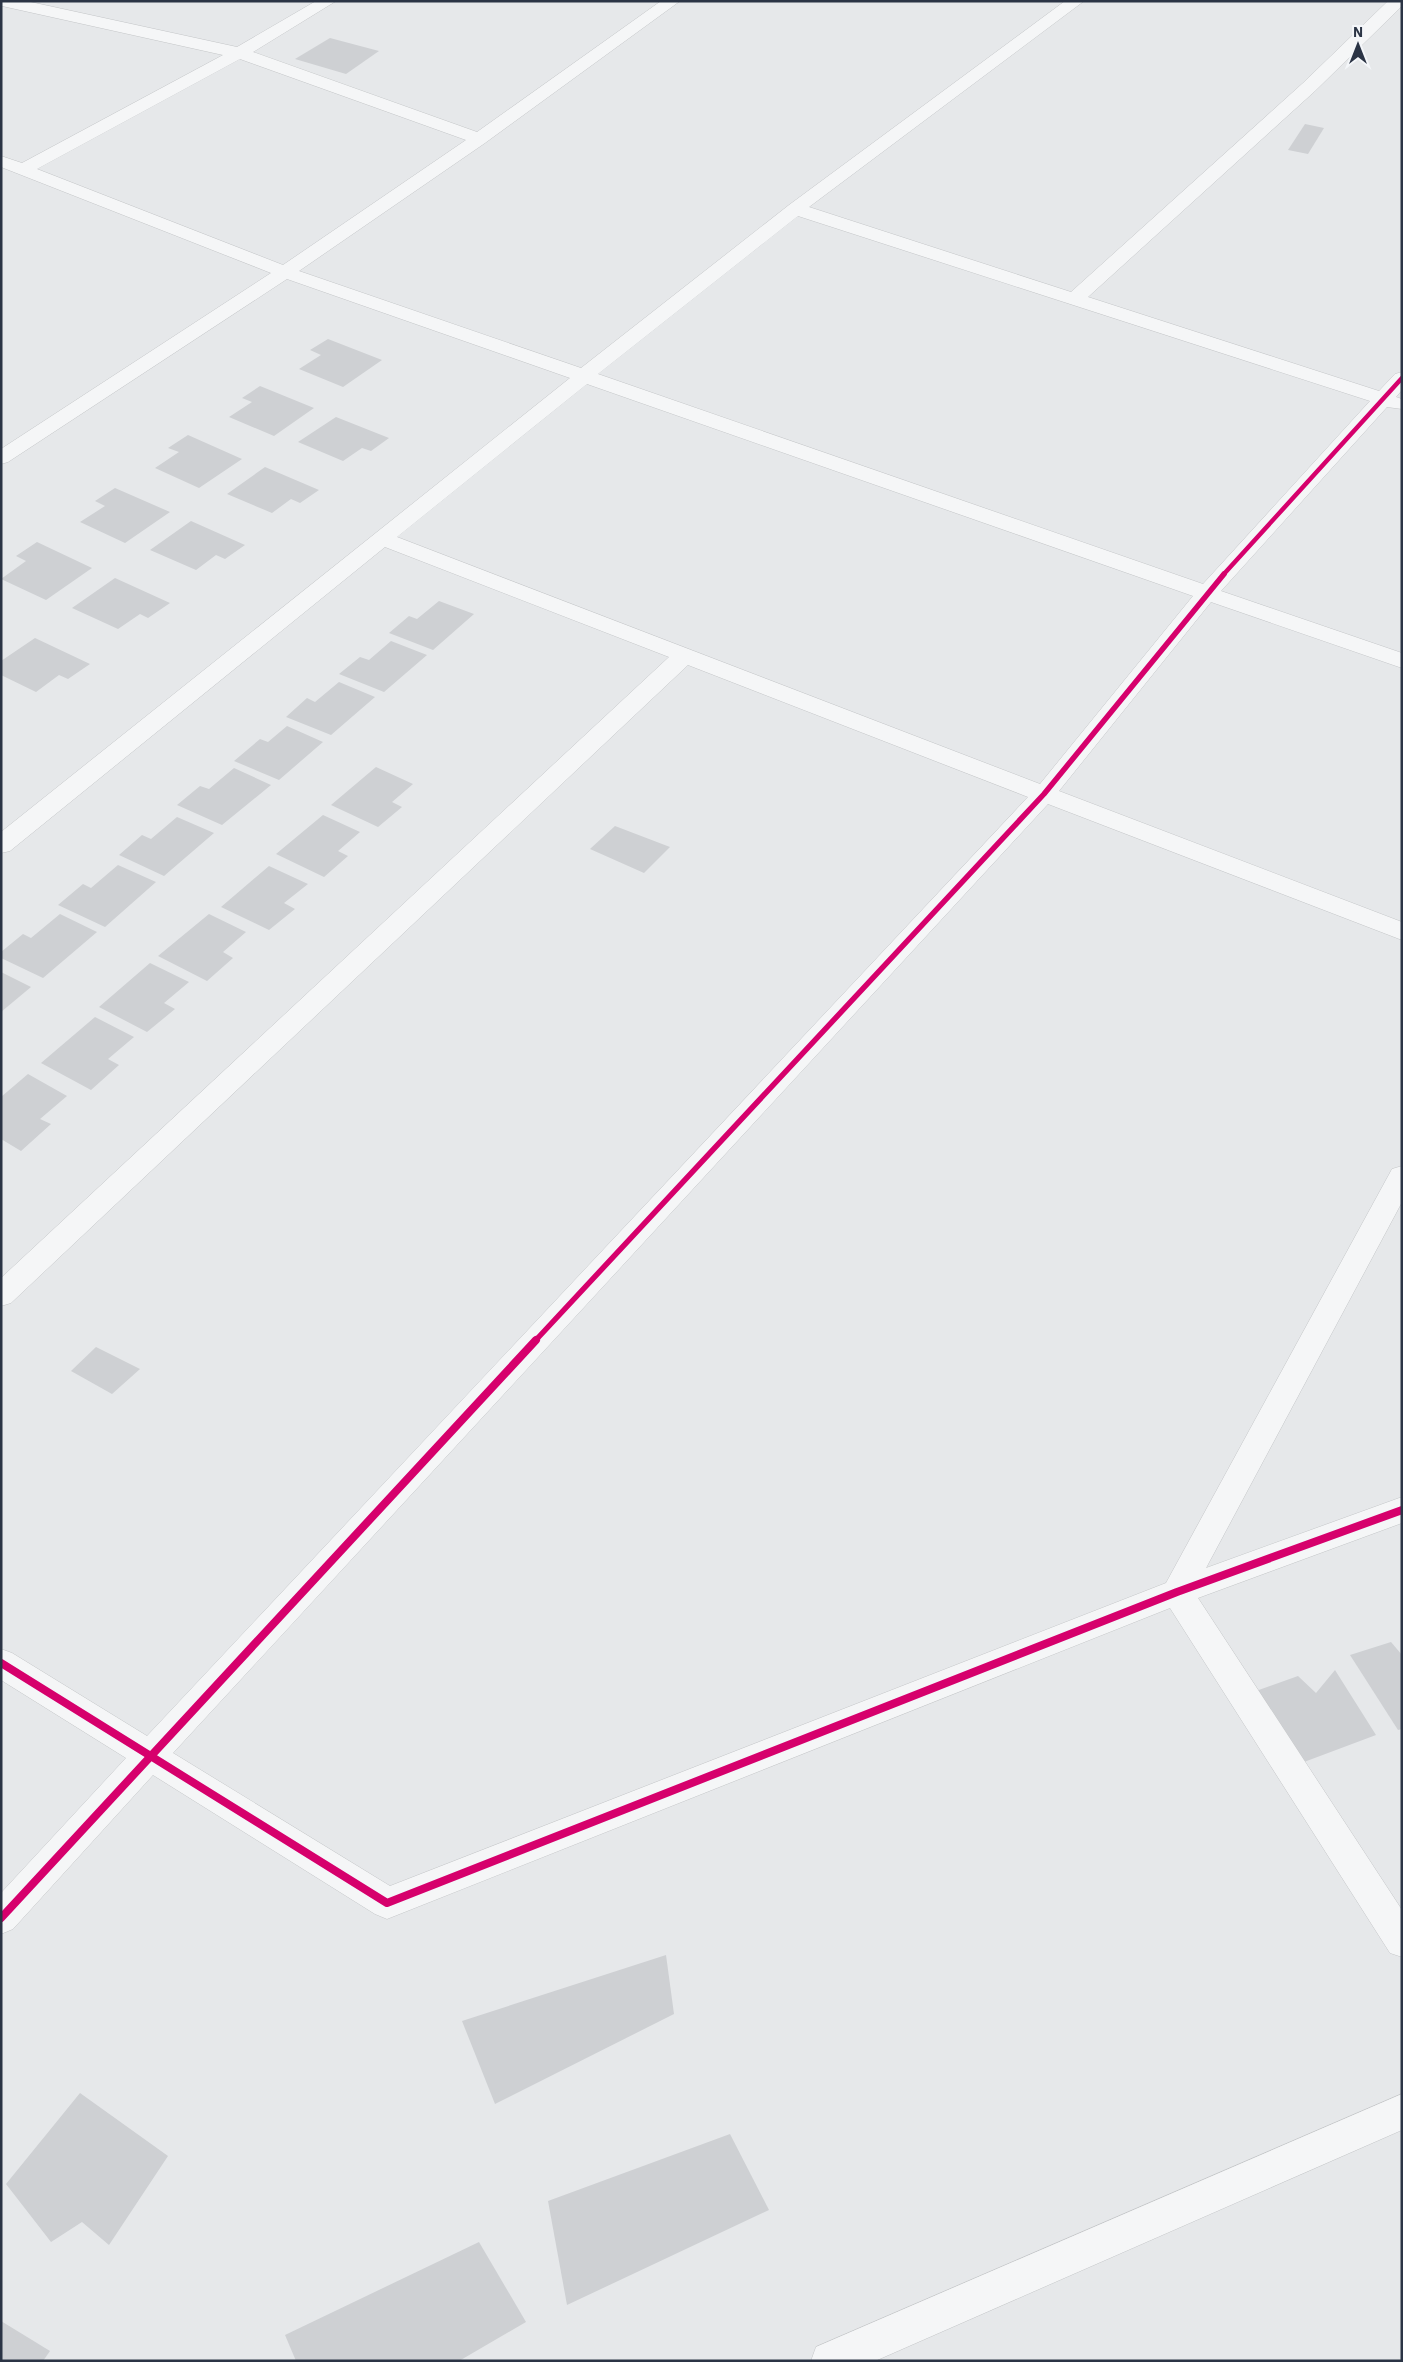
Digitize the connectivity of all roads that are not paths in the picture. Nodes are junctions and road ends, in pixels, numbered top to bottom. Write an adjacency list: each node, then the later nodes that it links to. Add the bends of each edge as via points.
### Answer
1 (2, 1): 6 (street)
2 (328, 1): 6 (street)
3 (672, 1): 7 (street)
4 (1076, 1): 10 (street)
5 (1398, 1): 12 (street)
6 (239, 53): 7 (street); 9 (street)
7 (479, 139): 11 (street)
8 (1, 161): 9 (street)
9 (24, 169): 11 (street)
10 (795, 208): 12 (street); 13 (street)
11 (285, 272): 13 (street); 16 (street)
12 (1074, 299): 15 (street)
13 (584, 376): 17 (street); 18 (street)
14 (1402, 378): 15 (street)
15 (1392, 402): 18 (street)
16 (1, 458)
17 (383, 539): 19 (street); 22 (street)
18 (1207, 593): 20 (street); 21 (street)
19 (685, 655): 21 (street); 25 (street)
20 (1402, 661)
21 (1044, 794): 23 (street); 29 (street)
22 (1, 845)
23 (1402, 932)
24 (1402, 1176): 27 (street)
25 (1, 1296)
26 (1402, 1510): 27 (street)
27 (1177, 1592): 29 (street, via 386,1903); 31 (street)
28 (1, 1663): 29 (street)
29 (150, 1754): 30 (street)
30 (1, 1918)
31 (1402, 1941)
32 (1402, 2112): 33 (street)
33 (830, 2361)

